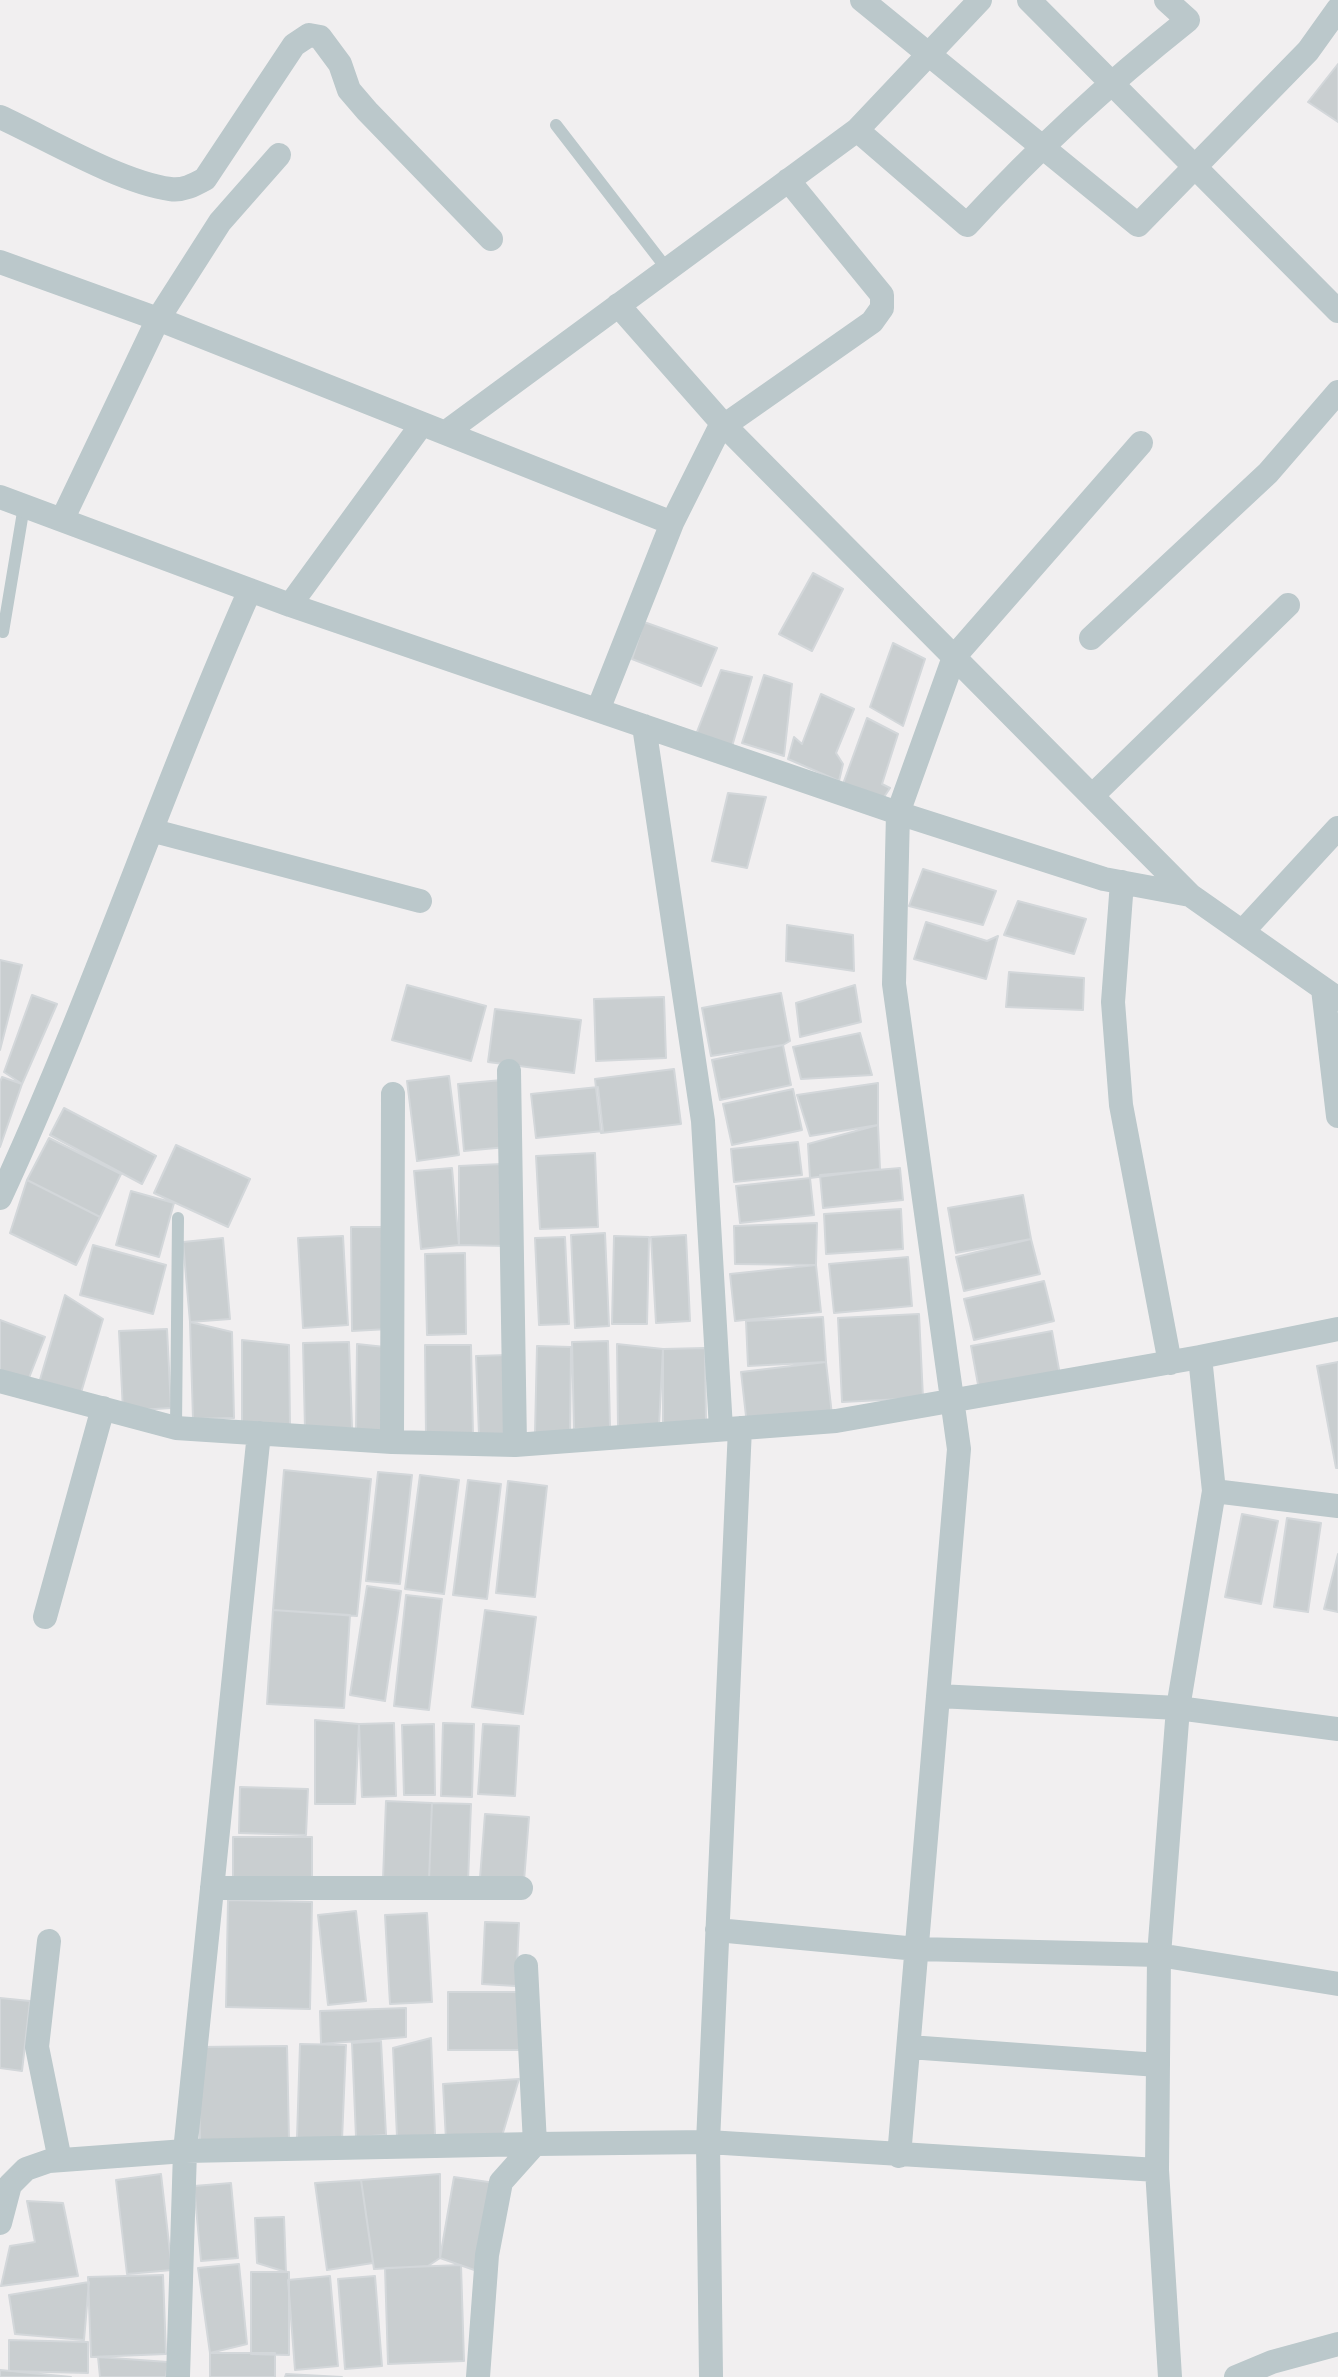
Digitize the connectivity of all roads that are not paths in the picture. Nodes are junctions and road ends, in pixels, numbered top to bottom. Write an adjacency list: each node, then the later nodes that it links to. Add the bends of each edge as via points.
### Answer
1 (862, 0): 6 (street)
2 (980, 0): 6 (street)
3 (1029, 0): 7 (street)
4 (1166, 0): 7 (street, via 1188,20)
5 (1338, 9): 13 (street, via 1308,51)
6 (929, 54): 10 (street); 11 (street)
7 (1110, 81): 11 (street); 13 (street)
8 (0, 117): 15 (street, via 134,178 172,190 189,188 205,179 294,45 309,35 320,37 340,64 349,90)
9 (556, 125): 17 (lane)
10 (857, 130): 11 (street, via 967,225); 14 (street)
11 (1041, 144): 13 (street, via 1138,225)
12 (279, 155): 20 (street, via 220,222)
13 (1195, 167): 19 (street)
14 (788, 180): 17 (street); 23 (street, via 882,295 882,308 872,322)
15 (491, 239)
16 (0, 262): 20 (street)
17 (667, 269): 18 (street)
18 (618, 305): 23 (street); 24 (street)
19 (1338, 311)
20 (158, 319): 22 (street); 28 (street)
21 (1338, 392): 34 (street, via 1268,473)
22 (422, 424): 24 (street); 31 (street)
23 (724, 424): 29 (street); 35 (street)
24 (445, 433): 29 (street)
25 (1141, 443): 35 (street)
26 (0, 497): 27 (street)
27 (24, 506): 28 (street); 33 (lane)
28 (62, 520): 30 (street)
29 (672, 523): 36 (street)
30 (250, 590): 31 (street); 41 (street, via 197,710)
31 (290, 605): 36 (street)
32 (1288, 605): 38 (street)
33 (3, 632)
34 (1091, 638)
35 (954, 657): 38 (street); 39 (street)
36 (598, 710): 37 (street)
37 (644, 726): 39 (street); 59 (street, via 703,1121)
38 (1092, 796): 43 (street)
39 (898, 813): 42 (street); 56 (street, via 894,984)
40 (1338, 828): 45 (street)
41 (154, 831): 44 (street); 50 (street)
42 (1122, 882): 43 (street); 54 (street, via 1113,1002 1121,1105)
43 (1190, 895): 45 (street)
44 (420, 901)
45 (1243, 931): 46 (street)
46 (1331, 994): 49 (street)
47 (509, 1071): 62 (street)
48 (393, 1094): 61 (street)
49 (1338, 1116)
50 (0, 1198)
51 (178, 1218): 58 (lane)
52 (1338, 1329): 53 (street)
53 (1200, 1357): 54 (street); 63 (street)
54 (1170, 1363): 56 (street)
55 (0, 1381): 57 (street)
56 (952, 1401): 59 (street, via 836,1421); 66 (street, via 959,1449)
57 (103, 1408): 58 (street); 65 (street)
58 (176, 1428): 60 (street)
59 (730, 1428): 62 (street); 71 (street)
60 (259, 1433): 61 (street); 69 (street)
61 (392, 1442): 62 (street)
62 (515, 1445)
63 (1214, 1491): 64 (street); 67 (street)
64 (1338, 1506)
65 (45, 1617)
66 (938, 1696): 67 (street); 73 (street)
67 (1178, 1708): 68 (street); 74 (street)
68 (1338, 1729)
69 (212, 1888): 70 (street); 81 (street)
70 (521, 1888)
71 (717, 1930): 73 (street); 79 (street)
72 (49, 1941): 83 (street, via 37,2047)
73 (917, 1949): 74 (street); 77 (street)
74 (1159, 1955): 76 (street); 78 (street)
75 (526, 1966): 80 (street)
76 (1338, 1984)
77 (909, 2047): 78 (street); 82 (street)
78 (1158, 2065): 84 (street)
79 (708, 2142): 80 (street); 82 (street); 89 (street)
80 (535, 2144): 81 (street); 88 (street, via 501,2182 487,2255)
81 (185, 2151): 83 (street); 87 (street)
82 (899, 2156): 84 (street)
83 (60, 2160): 85 (street, via 26,2169 10,2185)
84 (1157, 2170): 90 (street)
85 (0, 2223)
86 (1338, 2344): 91 (street)
87 (178, 2377)
88 (478, 2377)
89 (711, 2377)
90 (1170, 2377)
91 (1236, 2377)

